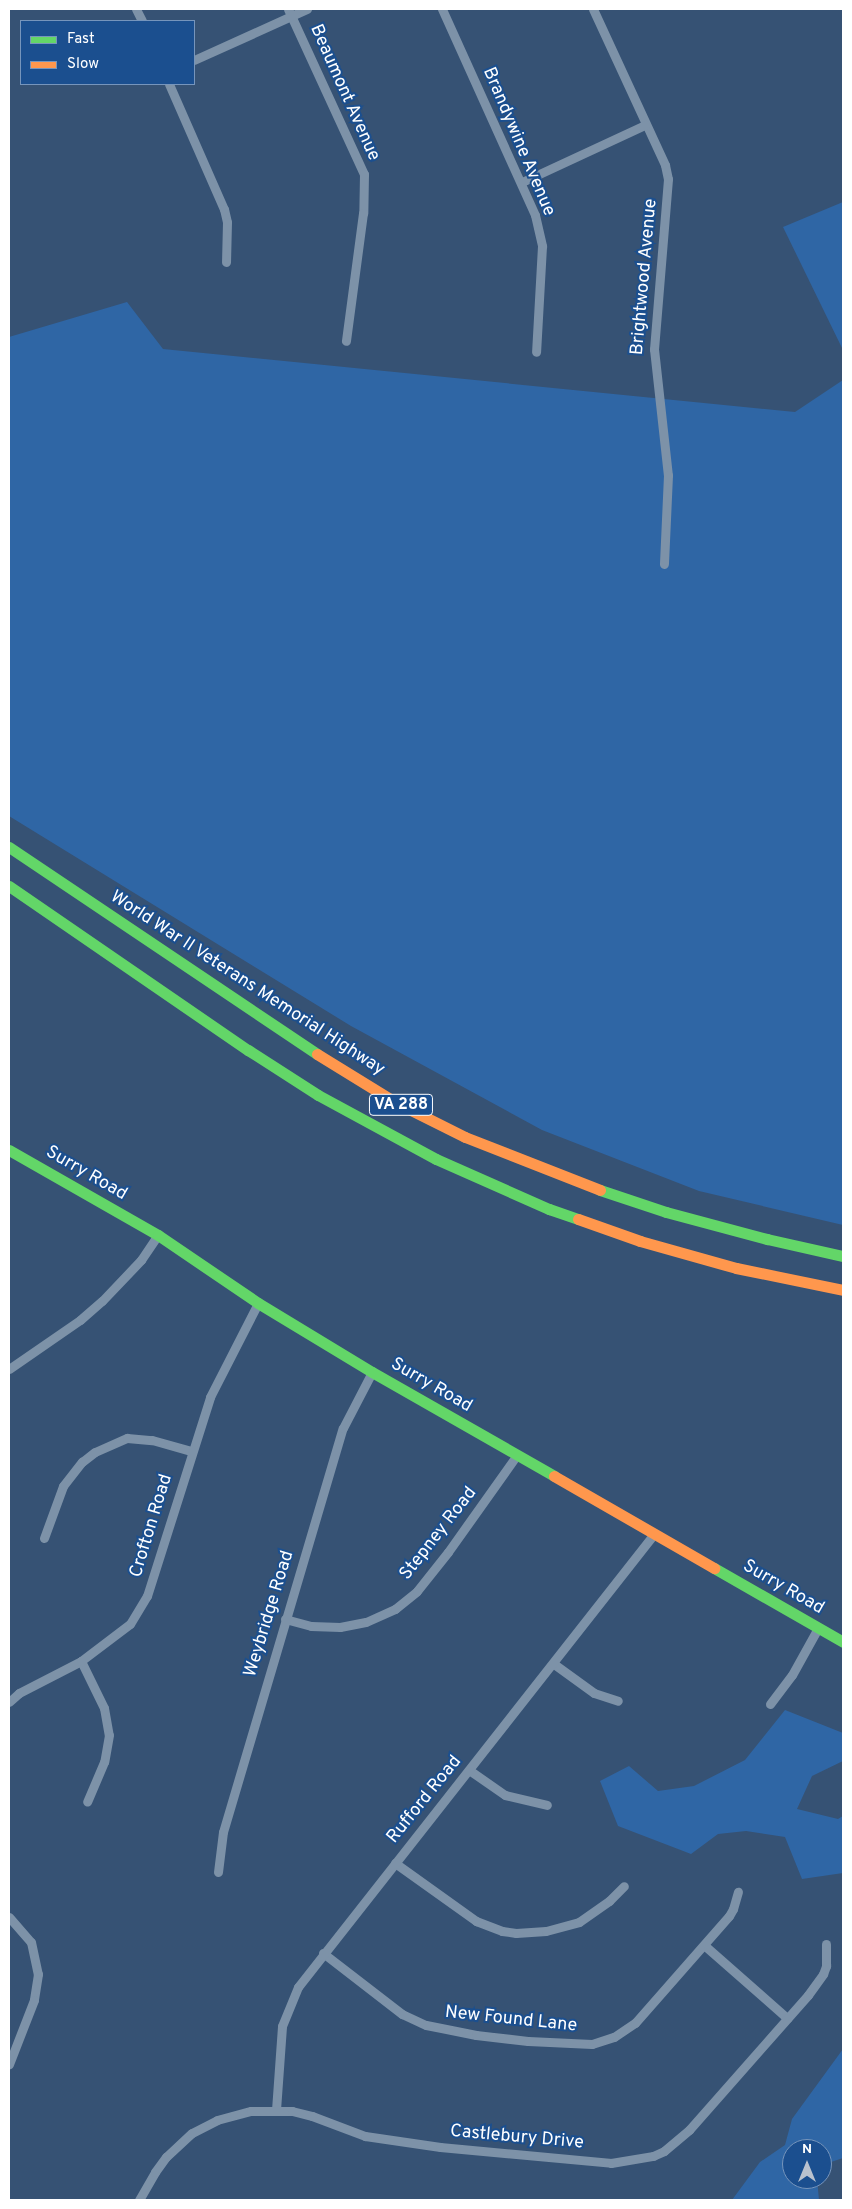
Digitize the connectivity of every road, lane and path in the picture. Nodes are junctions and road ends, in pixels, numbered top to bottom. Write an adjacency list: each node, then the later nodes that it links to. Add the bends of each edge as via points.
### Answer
1 (307, 9): 4 (street)
2 (442, 9): 8 (street, Brandywine Avenue)
3 (594, 9): 7 (street, Brightwood Avenue)
4 (290, 12): 5 (street); 10 (street, Beaumont Avenue, via 364,174 363,214)
5 (195, 60)
6 (170, 85): 9 (street, via 224,210)
7 (646, 125): 8 (street); 12 (street, Brightwood Avenue, via 664,165 668,190 654,349 668,474)
8 (522, 182): 11 (street, Brandywine Avenue, via 535,215 542,246)
9 (226, 262)
10 (346, 341)
11 (536, 352)
12 (664, 564)
13 (9, 847): 17 (main road, World War II Veterans Memorial Highway / VA 288, via 306,1048 395,1102 465,1137 666,1212 767,1240)
14 (9, 886): 18 (main road, VA 288, via 318,1095 436,1159 549,1209 640,1241 736,1268)
15 (10, 1153): 16 (main road, Surry Road)
16 (158, 1235): 19 (main road, Surry Road); 20 (street, via 141,1260 102,1301)
17 (843, 1256)
18 (843, 1290)
19 (258, 1303): 21 (main road, Surry Road); 22 (street, Crofton Road, via 210,1397)
20 (9, 1369)
21 (372, 1372): 23 (main road, Surry Road); 26 (street, Weybridge Road, via 343,1428)
22 (192, 1451): 25 (street, via 139,1438 119,1440 95,1452 82,1462 63,1486); 29 (street, Crofton Road, via 147,1596 130,1624)
23 (517, 1456): 24 (main road, Surry Road); 26 (street, Stepney Road, via 448,1552 417,1591 401,1604 366,1622 340,1627 311,1626)
24 (654, 1534): 27 (main road, Surry Road); 30 (street, Rufford Road)
25 (44, 1538)
26 (286, 1619): 38 (street, Weybridge Road, via 223,1832)
27 (818, 1628): 28 (main road, Surry Road); 33 (street, via 792,1675)
28 (843, 1642)
29 (81, 1660): 32 (street, Crofton Road); 35 (street, via 104,1708 109,1735 104,1762)
30 (554, 1664): 31 (street, via 594,1693); 34 (street, Rufford Road)
31 (618, 1701)
32 (9, 1702)
33 (770, 1704)
34 (470, 1770): 36 (street, via 505,1795); 37 (street, Rufford Road)
35 (87, 1802)
36 (547, 1805)
37 (395, 1863): 39 (street, via 476,1921 516,1933 546,1931 579,1922); 44 (street, Rufford Road)
38 (218, 1872)
39 (624, 1886)
40 (738, 1892): 43 (street, New Found Lane, via 733,1909)
41 (9, 1918): 46 (street, via 31,1942 38,1974 34,2000)
42 (826, 1944): 45 (street, Castlebury Drive, via 828,1955 823,1974)
43 (704, 1945): 44 (street, New Found Lane, via 635,2023 603,2041 581,2045 476,2036 426,2025 402,2014); 45 (street)
44 (322, 1954): 47 (street, Rufford Road, via 298,1987 282,2026)
45 (787, 2018): 47 (street, Castlebury Drive, via 676,2141 653,2156 626,2162 383,2140 312,2116)
46 (9, 2064)
47 (276, 2110): 48 (street, Castlebury Drive, via 234,2114 192,2133 166,2157)
48 (139, 2200)

